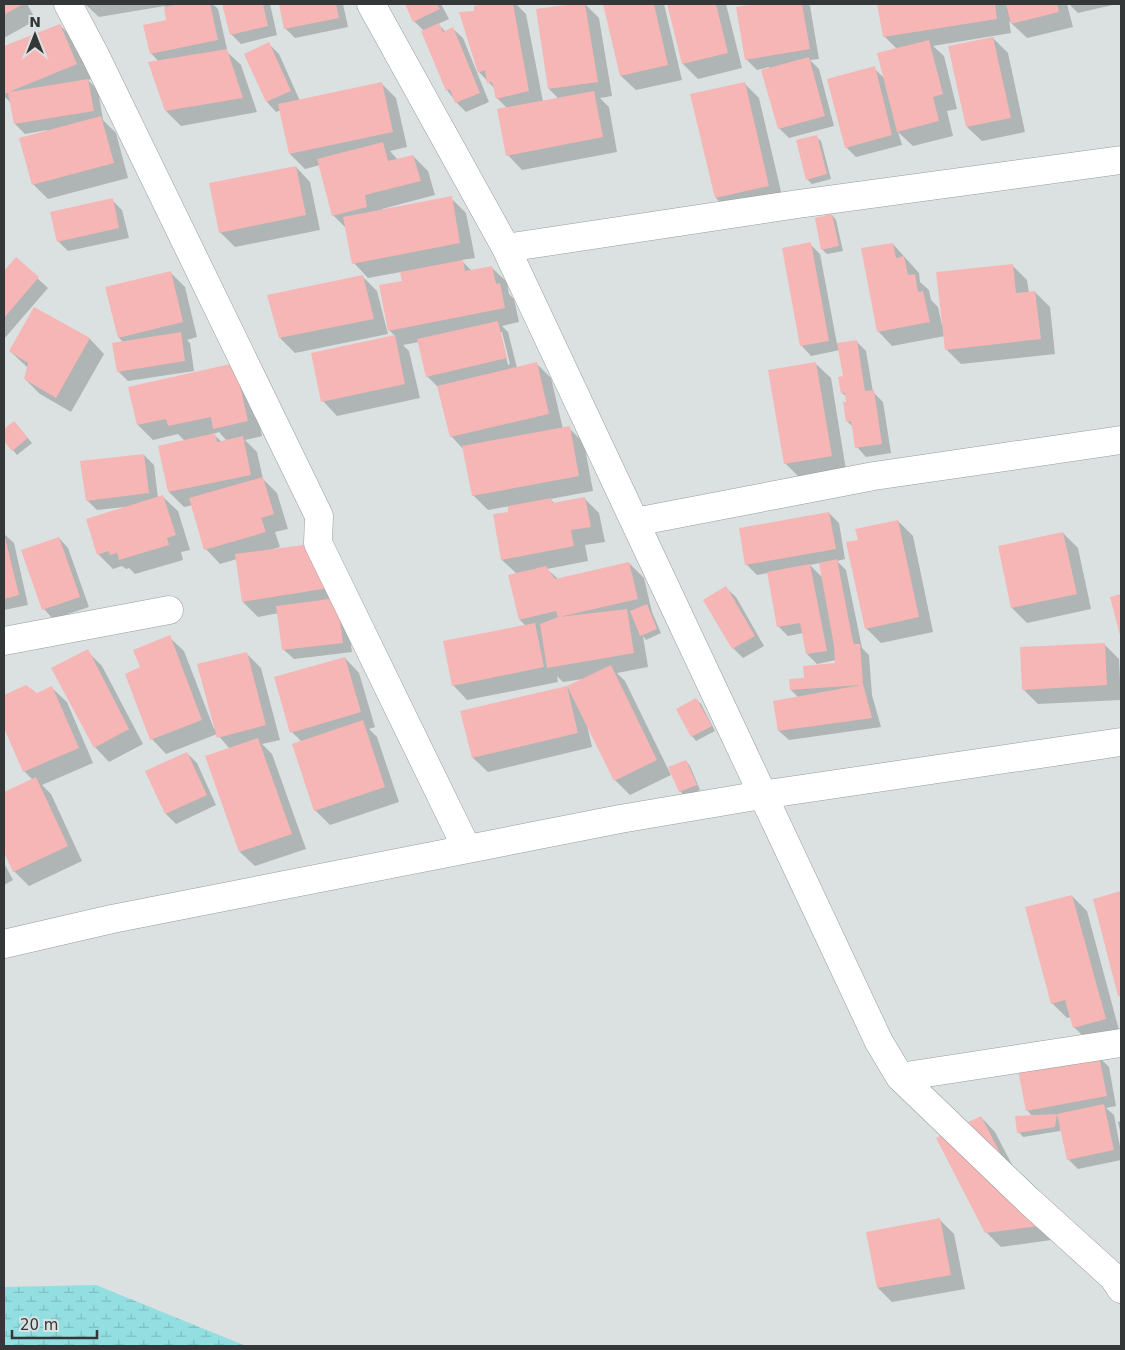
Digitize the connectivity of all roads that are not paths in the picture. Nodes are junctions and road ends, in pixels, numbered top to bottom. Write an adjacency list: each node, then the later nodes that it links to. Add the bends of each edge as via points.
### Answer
1 (68, 4): 11 (street, via 319,516 318,543)
2 (371, 4): 4 (street)
3 (1121, 160): 4 (street)
4 (506, 248): 6 (street)
5 (1121, 440): 6 (street, via 874,476)
6 (635, 522): 10 (street)
7 (169, 610): 8 (street)
8 (4, 641)
9 (1121, 742): 10 (street)
10 (762, 795): 11 (street); 14 (street, via 879,1042)
11 (467, 849): 12 (street, via 122,917)
12 (4, 944)
13 (1121, 1043): 14 (street)
14 (900, 1077): 15 (street)
15 (1121, 1289)

